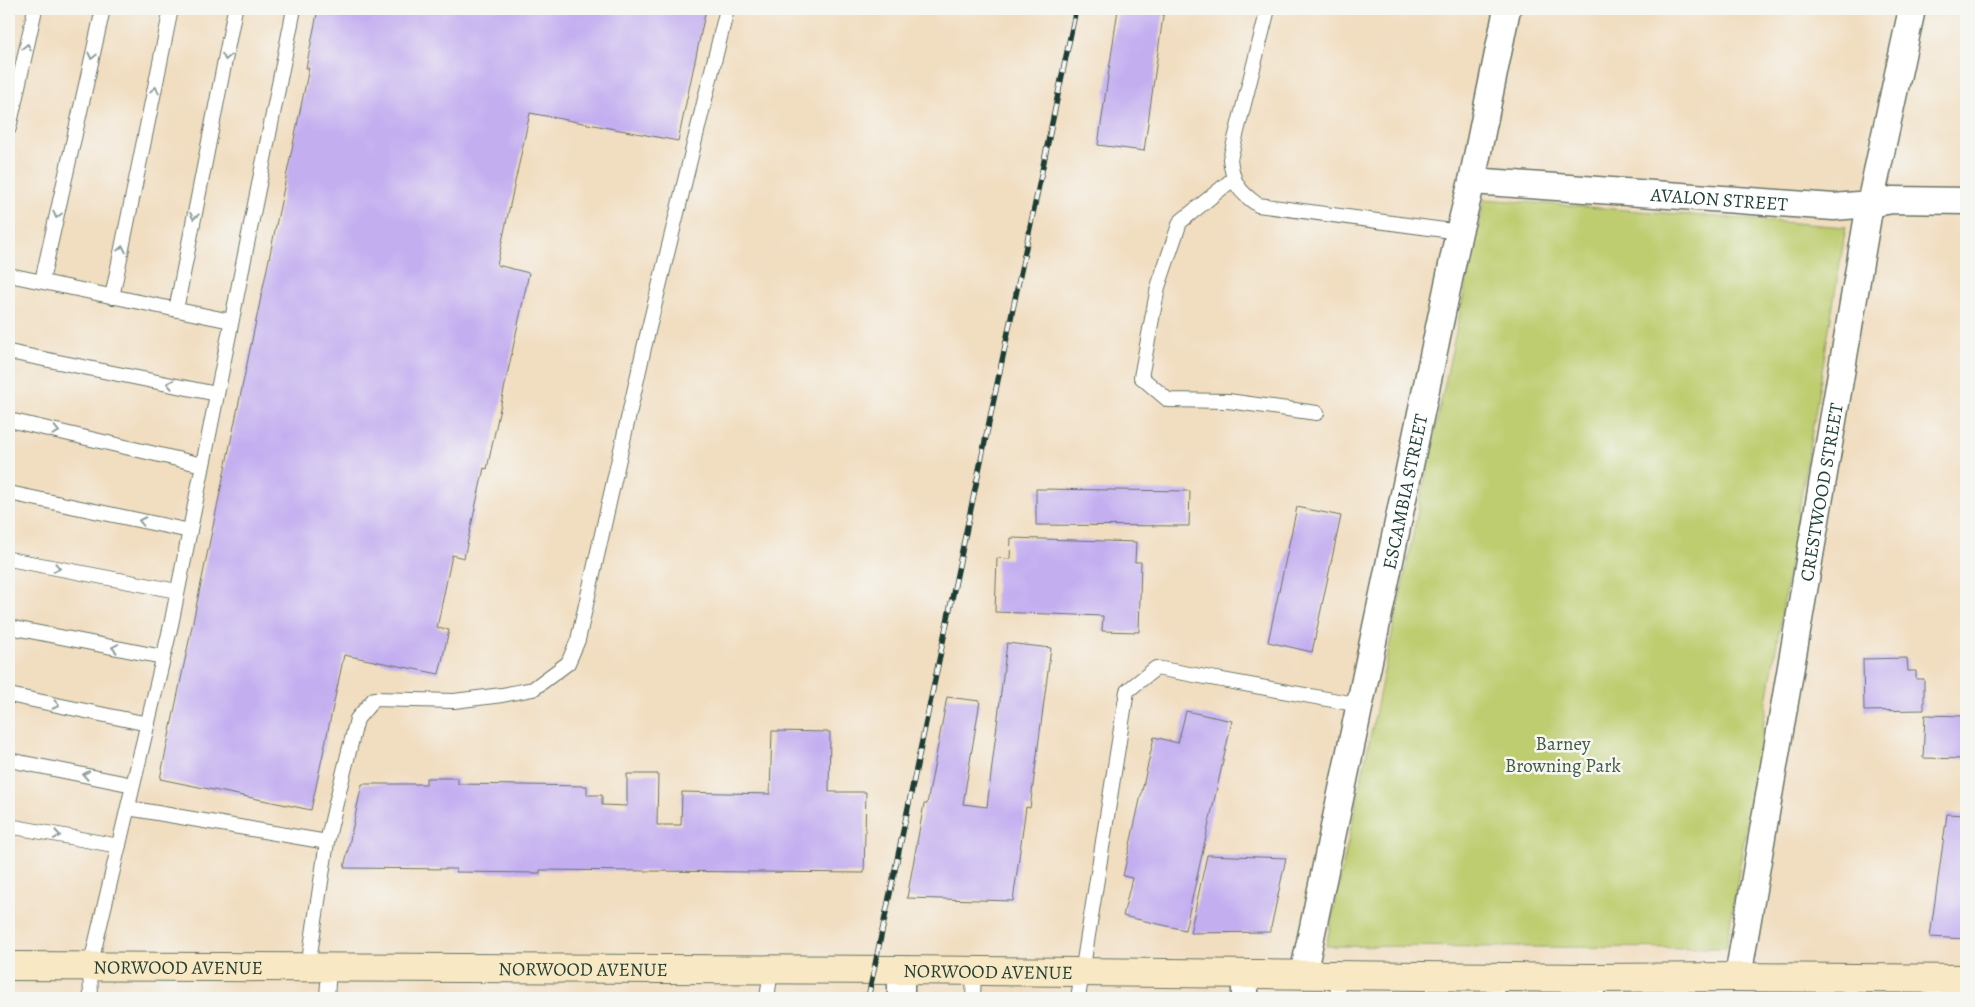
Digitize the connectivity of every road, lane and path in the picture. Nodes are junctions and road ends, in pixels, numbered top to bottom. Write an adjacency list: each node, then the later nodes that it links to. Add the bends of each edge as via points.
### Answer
1 (36, 9): 10 (lane, one-way to 1)
2 (103, 9): 17 (lane, one-way to 17)
3 (171, 9): 18 (lane, one-way to 3)
4 (235, 9): 19 (lane, one-way to 19)
5 (294, 9): 20 (lane)
6 (727, 9): 39 (lane, via 644,348 578,640 568,663 533,689 502,695 454,700 374,699 357,720)
7 (1268, 9): 11 (lane, via 1230,159)
8 (1507, 9): 12 (street, ESCAMBIA STREET)
9 (1912, 9): 14 (street, CRESTWOOD STREET)
10 (9, 128)
11 (1233, 179): 15 (lane, via 1244,195 1258,205); 23 (lane, via 1180,222 1158,287 1141,377 1168,400 1228,401)
12 (1472, 181): 14 (street, AVALON STREET, via 1834,207); 15 (street, ESCAMBIA STREET)
13 (1966, 201): 14 (street, AVALON STREET, via 1892,200)
14 (1870, 204): 49 (street, CRESTWOOD STREET)
15 (1459, 232): 33 (street, ESCAMBIA STREET)
16 (9, 275): 17 (lane)
17 (42, 282): 18 (lane)
18 (112, 297): 19 (lane)
19 (176, 310): 20 (lane)
20 (231, 321): 22 (lane)
21 (9, 352): 22 (lane, one-way to 21)
22 (217, 394): 25 (lane)
23 (1317, 413)
24 (9, 420): 25 (lane, one-way to 25)
25 (203, 465): 27 (lane)
26 (9, 493): 27 (lane, one-way to 26)
27 (190, 531): 29 (lane)
28 (9, 559): 29 (lane, one-way to 29)
29 (177, 592): 31 (lane)
30 (9, 627): 31 (lane, one-way to 30)
31 (163, 657): 34 (lane)
32 (9, 695): 34 (lane, one-way to 34)
33 (1360, 705): 47 (lane, via 1156,668 1126,691); 48 (street, ESCAMBIA STREET)
34 (148, 724): 36 (lane)
35 (9, 760): 36 (lane, one-way to 35)
36 (133, 785): 37 (lane)
37 (128, 808): 39 (lane); 40 (lane)
38 (9, 826): 40 (lane, one-way to 40)
39 (327, 842): 43 (lane)
40 (119, 846): 42 (lane)
41 (9, 966): 42 (main road, NORWOOD AVENUE)
42 (90, 967): 43 (main road, NORWOOD AVENUE); 56 (lane)
43 (318, 968): 44 (main road, NORWOOD AVENUE); 57 (lane)
44 (771, 970): 45 (main road, NORWOOD AVENUE); 58 (lane)
45 (901, 970): 46 (main road, NORWOOD AVENUE); 59 (street)
46 (974, 971): 47 (main road, NORWOOD AVENUE); 60 (lane)
47 (1083, 972): 51 (main road, NORWOOD AVENUE); 61 (lane)
48 (1303, 975): 51 (main road, NORWOOD AVENUE); 52 (main road, NORWOOD AVENUE)
49 (1738, 977): 54 (main road, NORWOOD AVENUE); 55 (main road, NORWOOD AVENUE)
50 (1966, 979): 55 (main road, NORWOOD AVENUE)
51 (1245, 986)
52 (1338, 987): 53 (main road, NORWOOD AVENUE)
53 (1497, 988): 54 (main road, NORWOOD AVENUE)
54 (1591, 988)
55 (1939, 988)
56 (91, 998)
57 (327, 998)
58 (766, 998)
59 (901, 998)
60 (973, 998)
61 (1078, 998)

